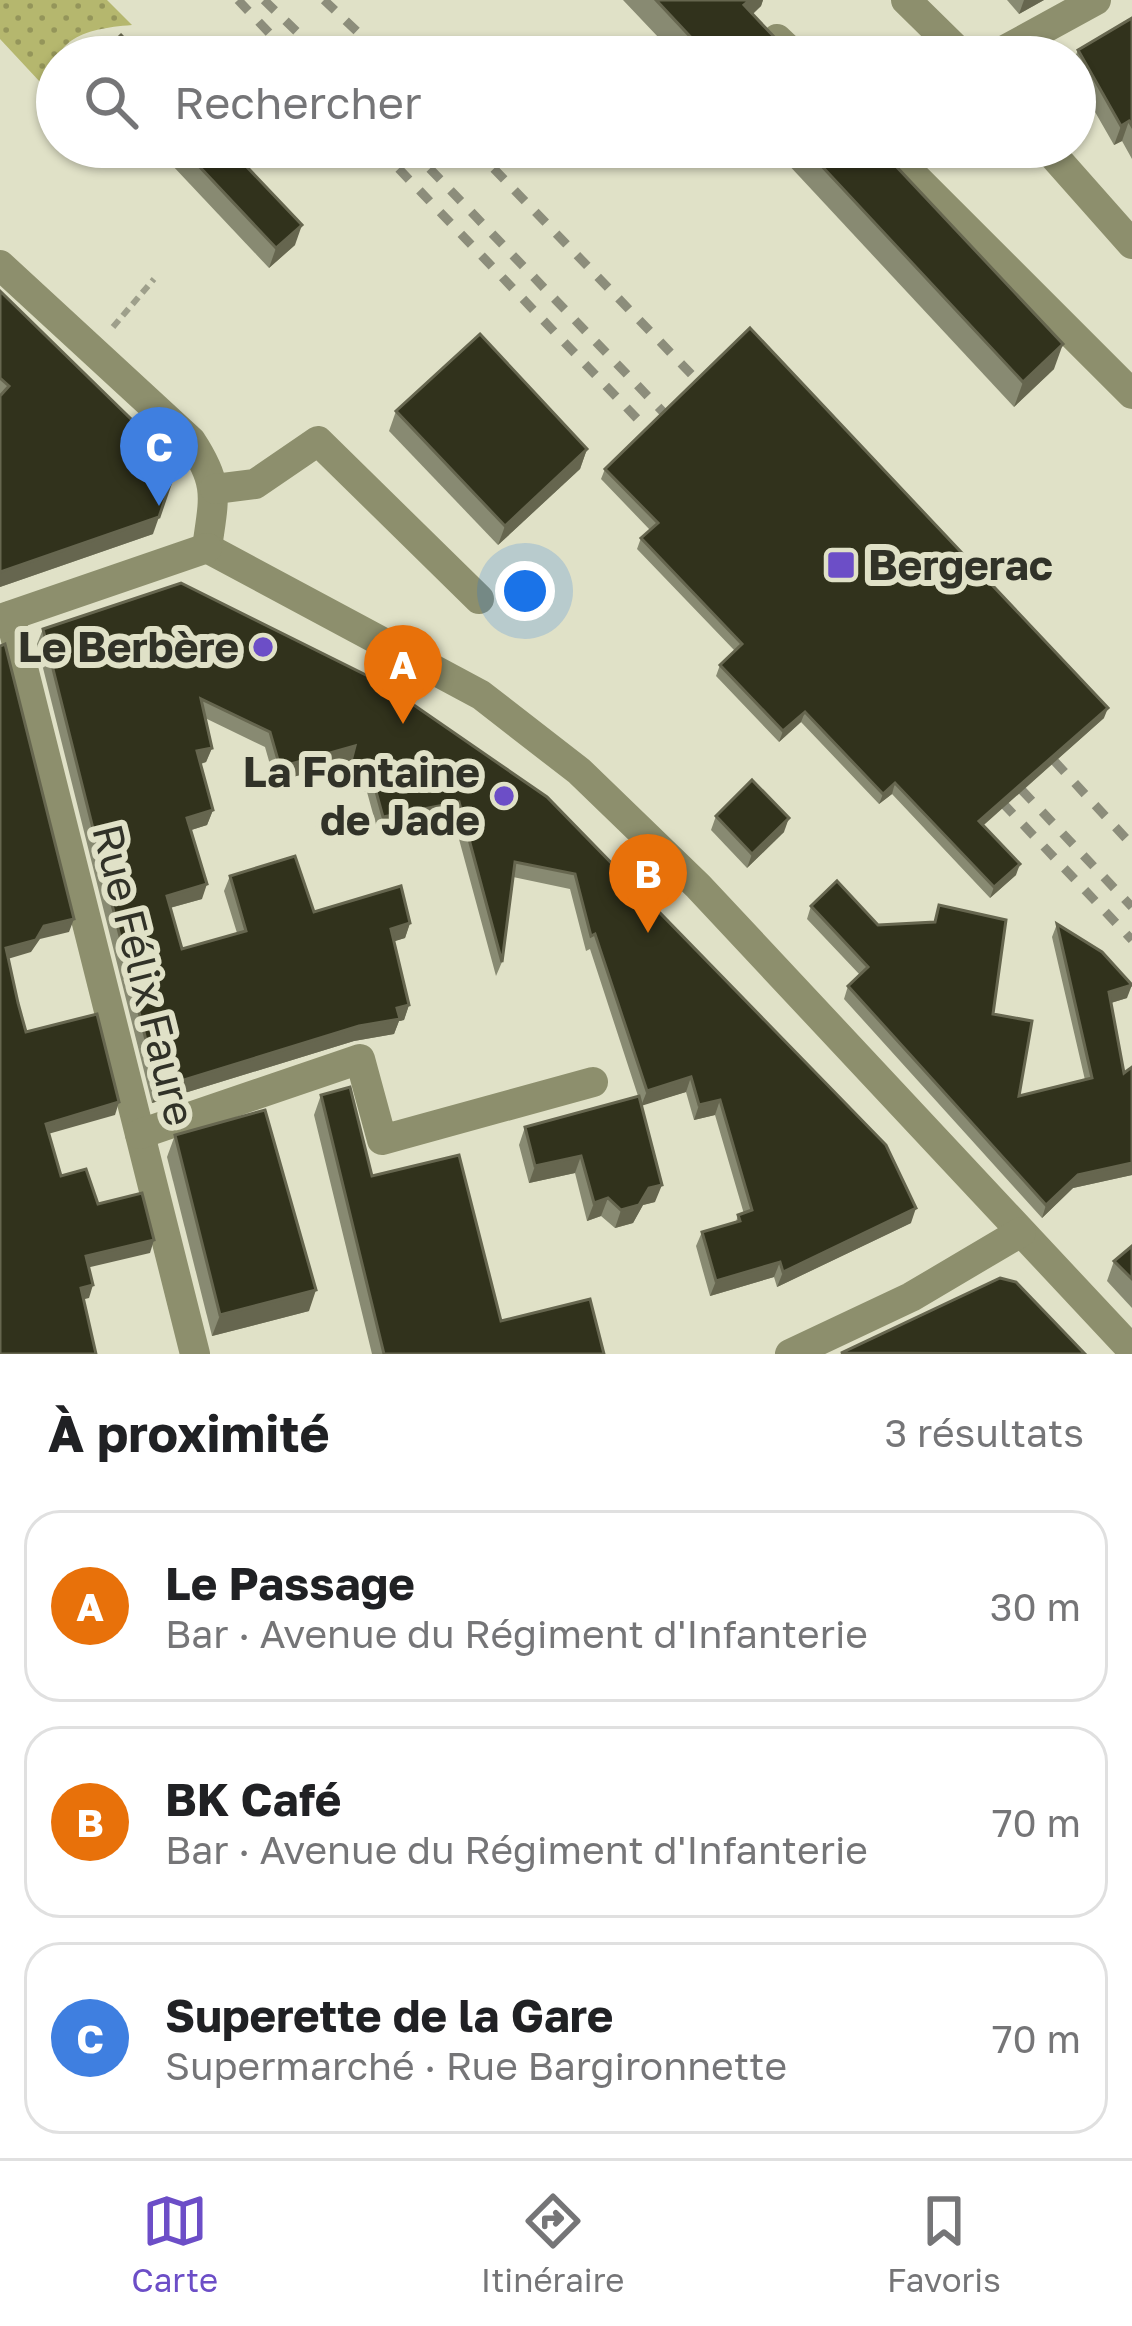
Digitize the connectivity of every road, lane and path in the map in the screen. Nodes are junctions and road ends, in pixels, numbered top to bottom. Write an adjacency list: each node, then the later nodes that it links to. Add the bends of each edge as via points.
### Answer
1 (906, 0): 3 (street)
2 (1096, 0): 4 (street)
3 (943, 36)
4 (1030, 36)
5 (907, 168): 11 (street)
6 (1065, 168): 7 (street)
7 (1132, 244)
8 (0, 265): 10 (street)
9 (154, 279): 10 (path)
10 (93, 350): 12 (street, via 191,440)
11 (1132, 394)
12 (215, 489): 13 (street); 14 (street, via 254,484 318,441)
13 (207, 548): 15 (street); 18 (street, via 481,694 579,771 698,886)
14 (479, 598)
15 (5, 618): 17 (street, Rue Félix Faure)
16 (593, 1082): 17 (street, via 382,1140 360,1060)
17 (140, 1134): 20 (street, Rue Félix Faure)
18 (1021, 1232): 19 (street); 21 (street, via 911,1297)
19 (1132, 1350)
20 (196, 1354)
21 (790, 1354)

